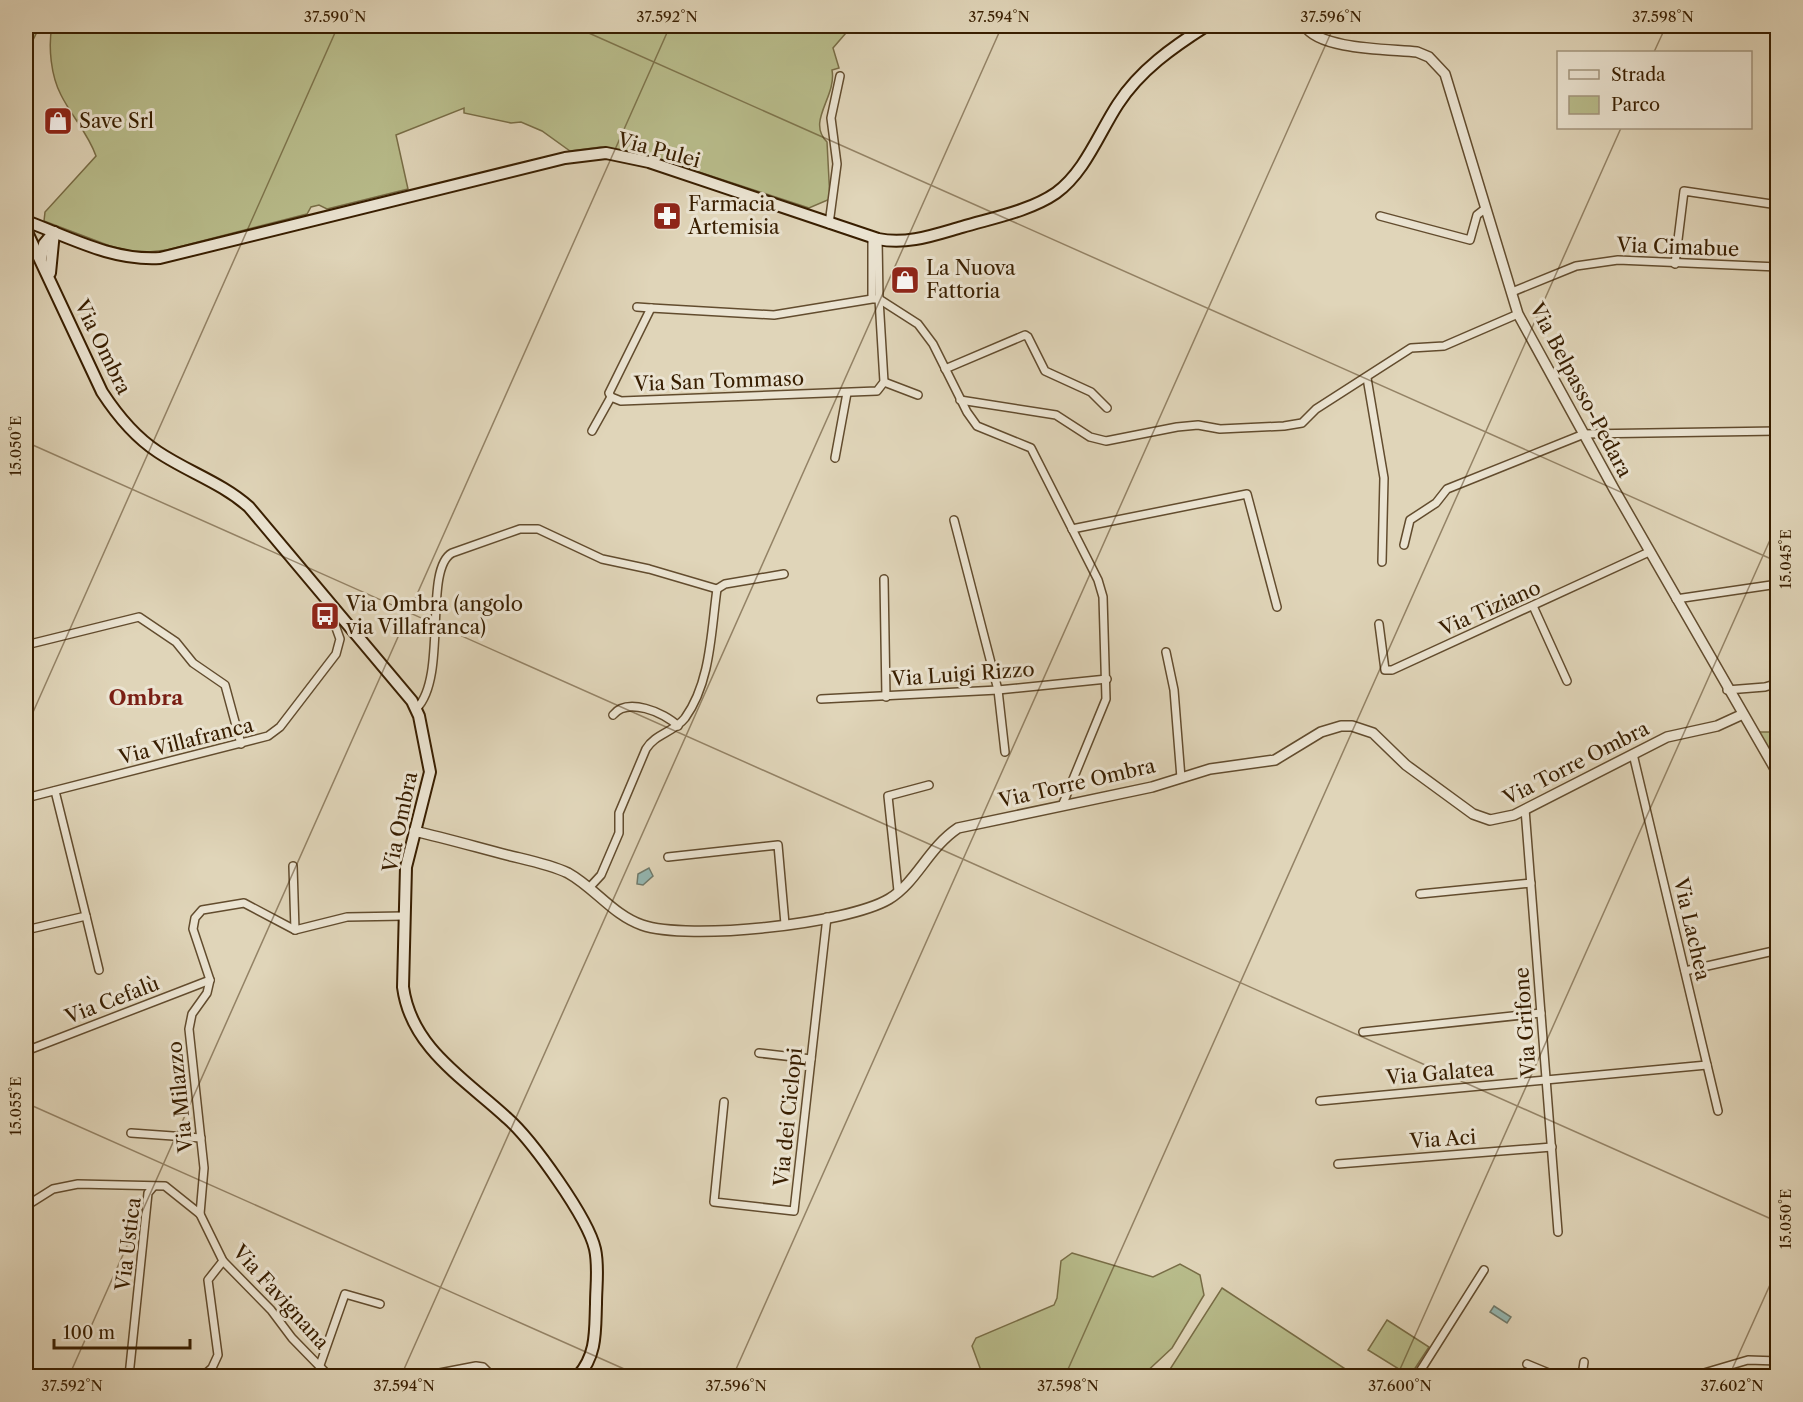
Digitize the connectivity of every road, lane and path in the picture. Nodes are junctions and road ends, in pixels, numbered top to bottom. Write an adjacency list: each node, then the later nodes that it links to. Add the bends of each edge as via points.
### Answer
1 (1206, 26): 11 (main road, Via Pulei, via 1145,71 1119,102 1072,179 1056,193 1028,206 931,236 903,242)
2 (1305, 26): 5 (street, Via Belpasso-Pedara, via 1326,41 1418,52 1430,57 1445,74)
3 (840, 76): 8 (street, via 831,118 837,164)
4 (1778, 205): 15 (street, via 1684,191)
5 (1486, 208): 6 (street, via 1477,215 1470,240); 18 (street, Via Belpasso-Pedara)
6 (1380, 216)
7 (26, 221): 10 (main road, Via Pulei)
8 (829, 224): 11 (main road, Via Pulei); 12 (main road, Via Pulei, via 649,162 606,153 555,160 160,258 111,254)
9 (26, 230): 14 (main road, Via Ombra)
10 (54, 232): 12 (main road, Via Pulei); 13 (main road); 14 (main road, via 44,244)
11 (875, 238): 19 (street)
12 (78, 241): 13 (main road)
13 (52, 254): 17 (main road)
14 (41, 259): 17 (main road, Via Ombra)
15 (1675, 264): 16 (street, Via Cimabue); 18 (street, Via Cimabue, via 1637,260 1576,266)
16 (1778, 267)
17 (50, 277): 45 (main road, Via Ombra, via 102,392 127,425 160,454 240,498)
18 (1512, 292): 22 (street, Via Belpasso-Pedara)
19 (875, 299): 21 (street, via 774,315); 23 (street, via 918,324); 25 (street)
20 (637, 307): 21 (street)
21 (651, 308): 28 (street, Via San Tommaso, via 609,393)
22 (1518, 314): 24 (street, via 1444,346 1411,348); 33 (street, Via Belpasso-Pedara)
23 (945, 369): 29 (street); 30 (street, via 1025,335 1045,371 1091,392)
24 (1367, 378): 29 (street, via 1316,409 1302,423 1220,429 1177,427 1113,442 1090,437 1056,416); 39 (street, via 1384,478)
25 (884, 382): 26 (street, Via San Tommaso, via 877,391); 27 (street)
26 (846, 393): 28 (street, Via San Tommaso, via 621,401); 34 (street)
27 (918, 396)
28 (611, 398): 31 (street)
29 (960, 400): 36 (street, via 980,429 1031,448)
30 (1107, 408)
31 (592, 431)
32 (1778, 431): 33 (street)
33 (1584, 434): 37 (street, via 1447,489 1436,503 1410,520); 38 (street, Via Belpasso-Pedara)
34 (835, 458)
35 (954, 520): 54 (street)
36 (1072, 530): 47 (street, via 1247,494); 51 (street, via 1103,597)
37 (1404, 545)
38 (1649, 552): 44 (street, Via Belpasso-Pedara); 46 (street, Via Tiziano)
39 (1382, 562)
40 (784, 574): 43 (street, via 724,584)
41 (885, 579): 56 (street)
42 (1778, 584): 44 (street)
43 (717, 589): 58 (street, via 602,559 538,529 520,529 453,553 445,561 435,604 429,690); 61 (street, via 700,691)
44 (1676, 599): 55 (street, Via Belpasso-Pedara)
45 (332, 605): 58 (main road, Via Ombra); 62 (street, Via Villafranca, via 329,616 340,639 336,654 275,732)
46 (1533, 606): 48 (street, Via Tiziano, via 1392,670 1385,670); 52 (street)
47 (1277, 607)
48 (1379, 624)
49 (26, 645): 62 (street, via 139,617 176,642 193,663 225,685)
50 (1166, 652): 66 (street, via 1174,690)
51 (1107, 679): 54 (street, Via Luigi Rizzo); 70 (street, via 1106,699)
52 (1567, 681)
53 (1778, 683): 55 (street)
54 (998, 690): 56 (street, Via Luigi Rizzo); 63 (street)
55 (1727, 690): 60 (street, Via Belpasso-Pedara)
56 (886, 697): 57 (street, Via Luigi Rizzo)
57 (821, 699)
58 (417, 708): 72 (main road, Via Ombra, via 430,772)
59 (613, 715): 61 (street, via 623,706 633,705)
60 (1742, 715): 64 (street, Via Torre Ombra, via 1717,726 1667,737); 65 (street, Via Belpasso-Pedara)
61 (678, 726): 76 (street, via 649,743 619,813 619,833 601,876)
62 (241, 744): 68 (street, Via Villafranca)
63 (1005, 752)
64 (1633, 754): 71 (street, Via Torre Ombra); 87 (street, Via Lachea)
65 (1778, 774)
66 (1181, 778): 70 (street, Via Torre Ombra); 71 (street, Via Torre Ombra, via 1217,768 1275,760 1321,732 1352,726 1382,740 1406,765 1473,814 1500,820)
67 (929, 785): 77 (street, via 888,796)
68 (56, 791): 69 (street, Via Villafranca); 79 (street)
69 (26, 798)
70 (1062, 806): 77 (street, Via Torre Ombra, via 958,828 941,839)
71 (1525, 809): 75 (street, Via Grifone)
72 (414, 831): 76 (street, Via Torre Ombra, via 551,866); 80 (main road, Via Ombra, via 406,867)
73 (668, 857): 82 (street, via 778,845)
74 (293, 866): 84 (street)
75 (1531, 883): 78 (street); 89 (street, Via Grifone)
76 (589, 888): 82 (street, Via Torre Ombra, via 619,914 662,930 686,933)
77 (898, 891): 81 (street, Via Torre Ombra, via 866,909)
78 (1420, 894)
79 (86, 916): 83 (street); 86 (street)
80 (404, 916): 84 (street, via 347,917); 120 (main road, Via Ombra, via 403,987 413,1025 441,1060 513,1124 576,1207 592,1238 596,1261 594,1338 591,1358)
81 (827, 917): 82 (street, Via Torre Ombra); 93 (street, Via dei Ciclopi)
82 (785, 924)
83 (26, 930)
84 (295, 930): 88 (street, via 244,903 202,910 193,929)
85 (1778, 950): 87 (street)
86 (99, 970)
87 (1685, 971): 94 (street, Via Lachea)
88 (210, 980): 91 (street, Via Cefalù); 100 (street, Via Milazzo, via 207,993 189,1022)
89 (1541, 1013): 90 (street); 95 (street, Via Grifone)
90 (1363, 1032)
91 (26, 1051)
92 (759, 1053): 93 (street)
93 (811, 1059): 97 (street, Via dei Ciclopi, via 794,1211 714,1202)
94 (1707, 1065): 95 (street, Via Galatea); 98 (street, Via Lachea)
95 (1546, 1080): 96 (street, Via Galatea); 101 (street, Via Grifone)
96 (1320, 1101)
97 (724, 1102)
98 (1718, 1112)
99 (131, 1133): 100 (street)
100 (201, 1137): 105 (street, Via Milazzo, via 204,1168)
101 (1552, 1147): 102 (street, Via Aci); 106 (street, Via Grifone)
102 (1338, 1164)
103 (153, 1187): 104 (street, Via Favignana, via 78,1184 53,1189); 105 (street, Via Favignana, via 165,1186); 116 (street, Via Ustica, via 148,1193)
104 (26, 1206)
105 (200, 1214): 107 (street, Via Favignana)
106 (1558, 1232)
107 (223, 1261): 113 (street, Via Favignana); 117 (street, via 208,1280 218,1355)
108 (1484, 1270): 121 (street)
109 (381, 1304): 113 (street, via 345,1294)
110 (1778, 1361): 114 (street, via 1748,1360)
111 (1584, 1362): 123 (street)
112 (1527, 1364): 122 (street)
113 (320, 1365): 115 (street, Via Favignana)
114 (1704, 1373)
115 (327, 1376)
116 (129, 1377)
117 (203, 1377)
118 (424, 1377): 119 (street, via 476,1366 483,1367)
119 (492, 1377)
120 (578, 1377)
121 (1417, 1377)
122 (1556, 1377)
123 (1582, 1377)

